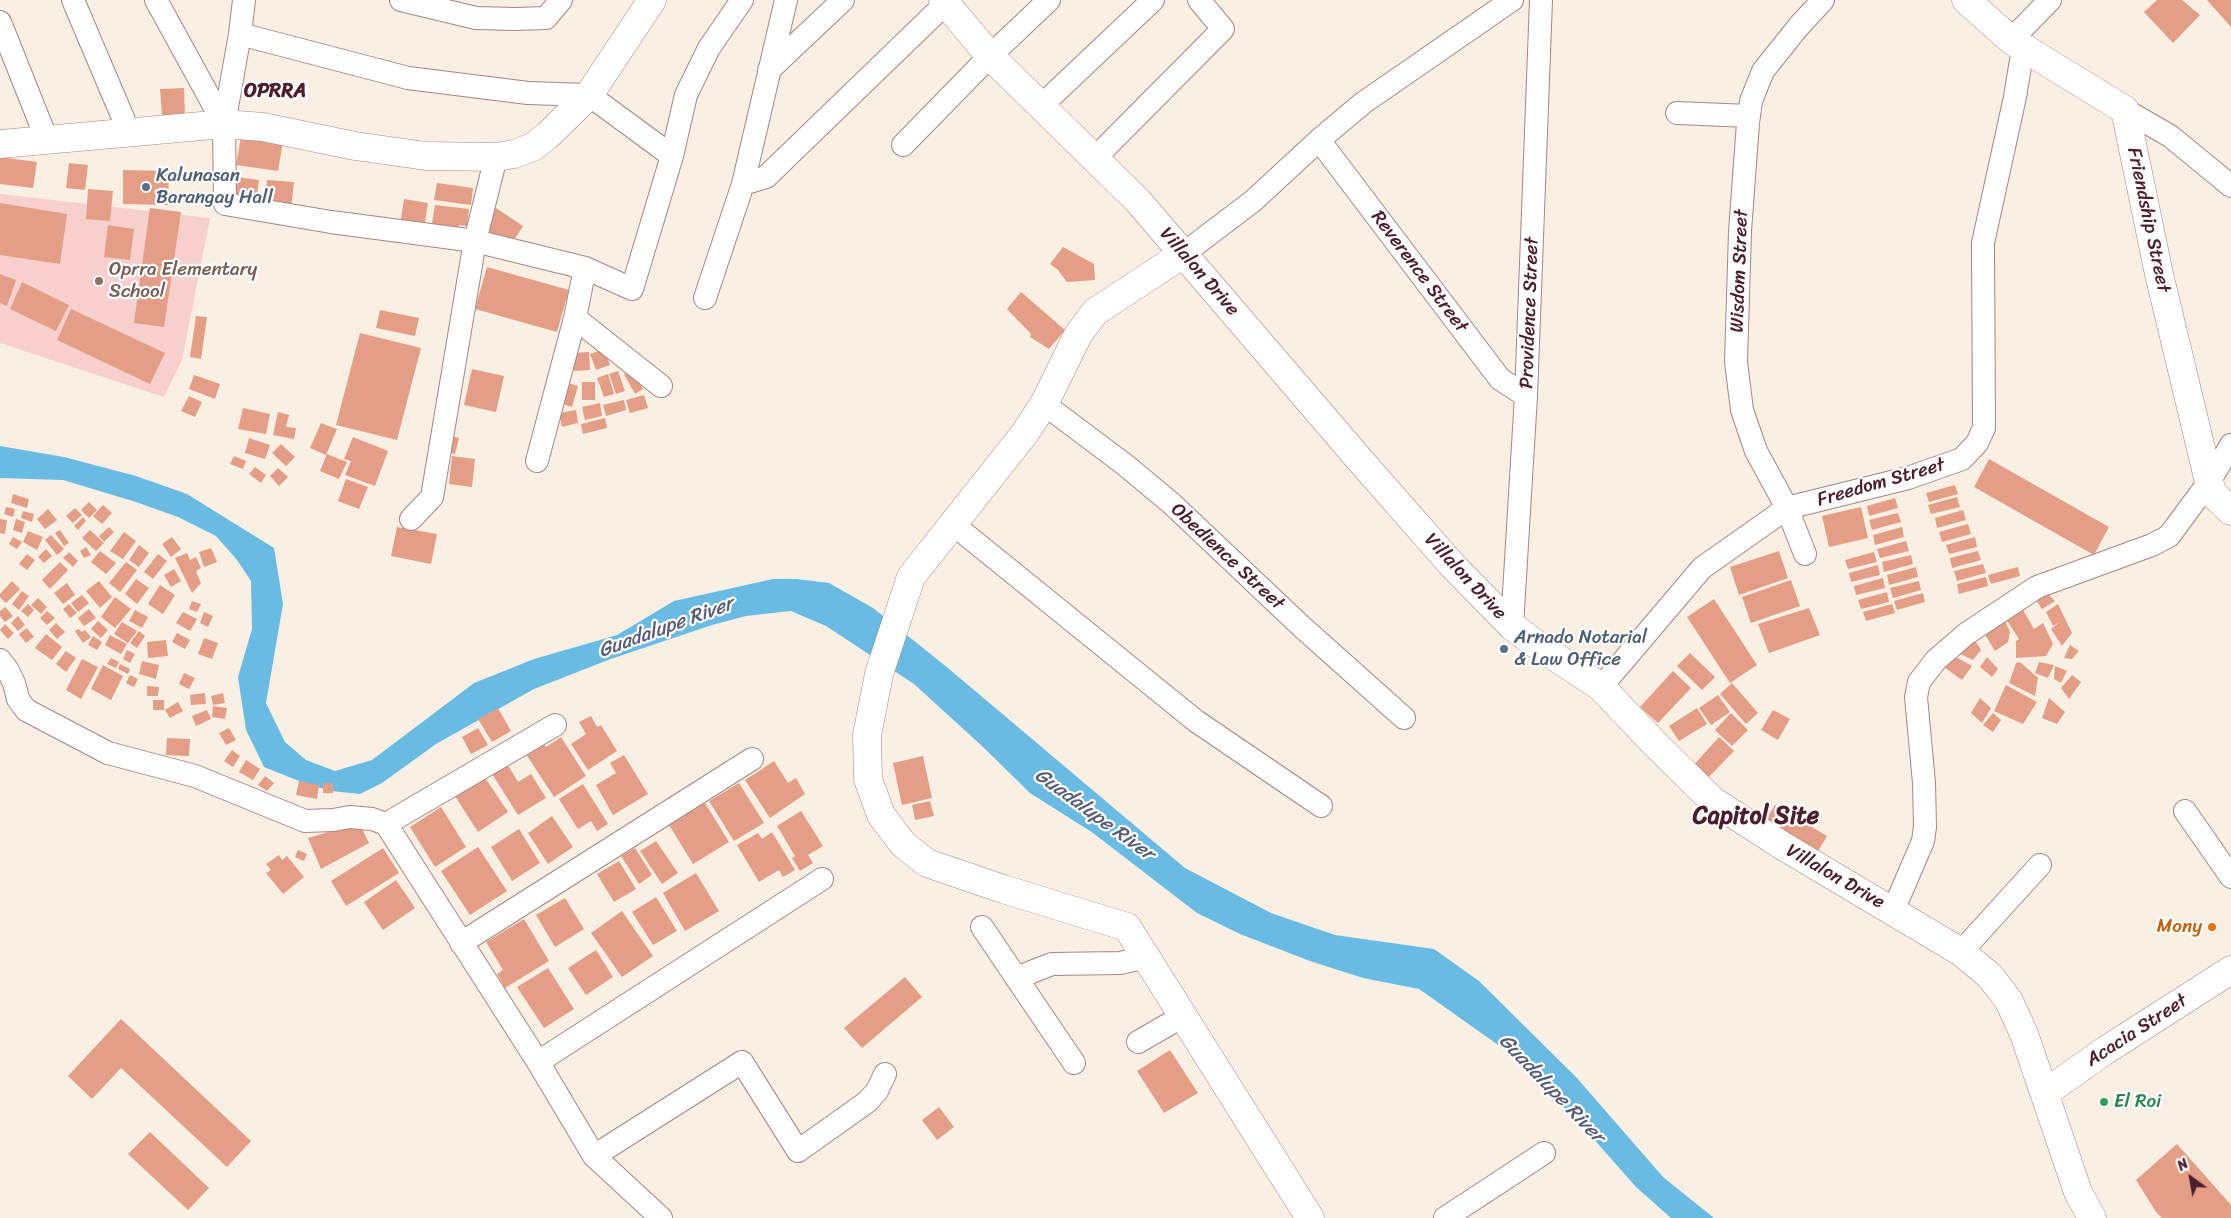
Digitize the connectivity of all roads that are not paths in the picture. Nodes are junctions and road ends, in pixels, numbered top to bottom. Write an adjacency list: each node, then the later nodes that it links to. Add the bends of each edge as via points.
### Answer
1 (73, 0): 31 (street)
2 (156, 0): 30 (street)
3 (244, 0): 21 (street)
4 (401, 0): 19 (street)
5 (561, 0): 19 (street, via 546,18 515,19)
6 (652, 0): 25 (street)
7 (742, 0): 36 (street, via 709,48 686,94)
8 (786, 0): 24 (street)
9 (843, 0): 24 (street)
10 (1049, 0): 23 (street)
11 (1153, 0): 26 (street)
12 (1199, 0): 38 (street, via 1223,29)
13 (1512, 0): 33 (street, via 1363,103)
14 (1541, 0): 47 (street, Providence Street)
15 (1823, 0): 29 (street, Wisdom Street, via 1762,71)
16 (1966, 0): 22 (street)
17 (2050, 0): 22 (street)
18 (947, 1): 23 (street, Villalon Drive); 39 (street, via 766,177)
19 (481, 9)
20 (0, 22): 32 (street)
21 (240, 34): 25 (street, via 408,78 528,93); 30 (street)
22 (2017, 44): 27 (street); 52 (street, Freedom Street, via 2015,97 1984,243 1984,428 1977,443 1962,458 1908,478)
23 (990, 56): 26 (street, Villalon Drive); 35 (street)
24 (769, 70): 39 (street)
25 (590, 95): 36 (street); 37 (street, via 533,146)
26 (1041, 106): 38 (street, Villalon Drive)
27 (2125, 110): 40 (street, via 2170,136); 51 (street, Friendship Street, via 2159,274)
28 (1677, 113): 29 (street)
29 (1749, 116): 52 (street, Wisdom Street, via 1740,231 1736,362 1742,410 1756,451)
30 (224, 124): 31 (street); 37 (street, via 263,127 355,146 426,156); 41 (street, via 225,204)
31 (129, 132): 32 (street)
32 (47, 140): 34 (street)
33 (1319, 140): 42 (street, via 1253,201); 47 (street, Reverence Street, via 1500,379)
34 (0, 144)
35 (903, 145)
36 (672, 156): 43 (street, via 632,289)
37 (496, 157): 41 (street)
38 (1095, 158): 42 (street, Villalon Drive)
39 (742, 184): 44 (street)
40 (2231, 186)
41 (475, 241): 43 (street); 54 (street, via 432,497)
42 (1183, 254): 48 (street, via 1095,312 1078,335); 57 (street, Villalon Drive, via 1428,537)
43 (585, 268): 45 (street)
44 (705, 298)
45 (575, 318): 46 (street); 50 (street)
46 (661, 386)
47 (1526, 396): 57 (street, Providence Street)
48 (1044, 404): 55 (street); 60 (street, Obedience Street, via 1171,503)
49 (2231, 445): 51 (street)
50 (537, 461)
51 (2209, 482): 53 (street, Friendship Street, via 2213,494); 69 (street, via 2169,536 2037,586 1966,634 1936,660 1919,682 1916,697 1925,827 1923,842)
52 (1787, 508): 56 (street, Wisdom Street); 59 (street, Freedom Street, via 1702,568)
53 (2231, 511)
54 (411, 520)
55 (954, 525): 63 (street, via 1196,721); 73 (street, via 911,577 879,674 867,735 868,779 881,814 903,844 927,863 1127,928)
56 (1804, 554)
57 (1512, 626): 59 (street, Villalon Drive)
58 (0, 660): 65 (street, via 26,710 108,754 188,774 305,822 350,817)
59 (1602, 687): 69 (street, Villalon Drive, via 1713,802)
60 (1404, 718)
61 (555, 725): 65 (street)
62 (752, 759): 71 (street)
63 (1321, 806)
64 (2185, 811): 67 (street)
65 (386, 824): 71 (street)
66 (2040, 865): 72 (street)
67 (2231, 877)
68 (822, 879): 78 (street)
69 (1893, 911): 72 (street, Villalon Drive)
70 (982, 927): 75 (street)
71 (461, 943): 78 (street)
72 (1961, 952): 81 (street, Villalon Drive, via 1990,976 2009,1001)
73 (1147, 957): 75 (street, via 1120,962 1052,964); 76 (street)
74 (2231, 970): 81 (street, Acacia Street)
75 (1016, 978): 79 (street)
76 (1183, 1016): 77 (street); 84 (street)
77 (1138, 1042)
78 (538, 1062): 83 (street)
79 (1074, 1063)
80 (885, 1074): 83 (street, via 867,1102 798,1151 742,1062)
81 (2045, 1093): 87 (street, Villalon Drive, via 2078,1192)
82 (1544, 1153): 86 (street)
83 (594, 1156): 85 (street)
84 (1300, 1213)
85 (660, 1218)
86 (1445, 1218)
87 (2092, 1218)

